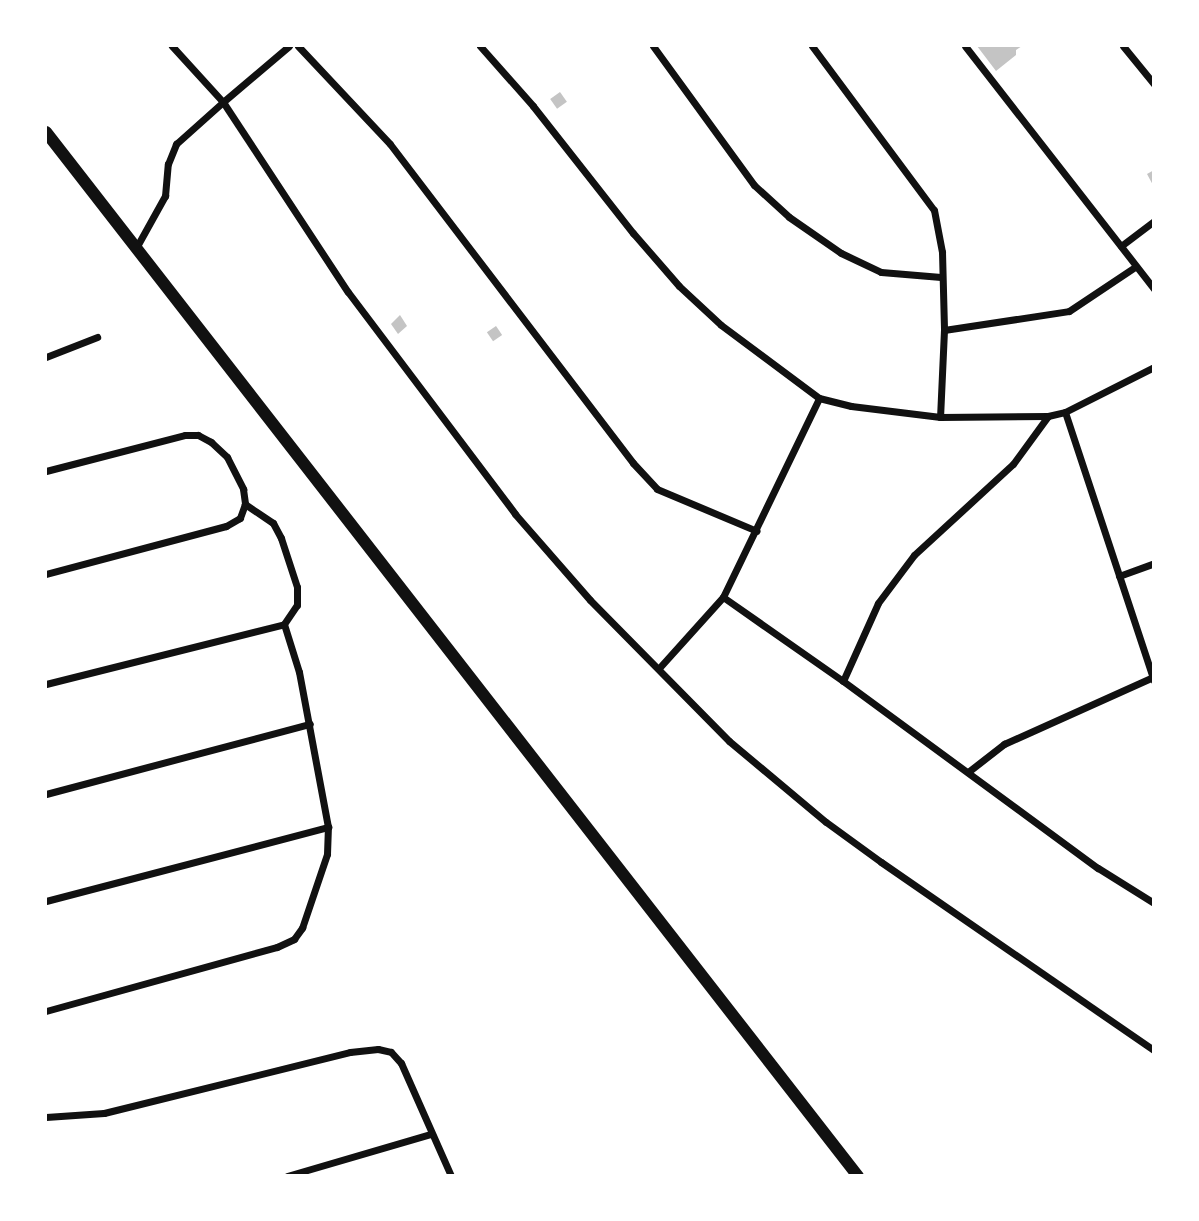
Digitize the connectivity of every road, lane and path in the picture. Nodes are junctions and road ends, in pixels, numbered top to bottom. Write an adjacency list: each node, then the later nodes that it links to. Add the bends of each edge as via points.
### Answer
1 (172, 46): 10 (street)
2 (289, 46): 10 (street)
3 (298, 46): 28 (street, via 390,144 657,489)
4 (480, 46): 22 (street, via 679,286 721,325)
5 (653, 46): 16 (street, via 754,185 789,217 841,253 881,272)
6 (812, 46): 16 (street, via 934,210 940,232)
7 (965, 46): 13 (street)
8 (1123, 46): 9 (street)
9 (1153, 84)
10 (223, 102): 14 (street, via 176,144 168,164 165,196); 34 (street, via 348,292 515,514 590,600)
11 (46, 132): 14 (main road)
12 (1153, 222): 13 (street)
13 (1121, 246): 15 (street)
14 (136, 247): 50 (main road)
15 (1135, 267): 17 (street); 18 (street, via 1069,311)
16 (941, 277): 18 (street)
17 (1153, 289)
18 (944, 330): 25 (street)
19 (97, 337): 20 (street)
20 (46, 357)
21 (1153, 367): 23 (street)
22 (820, 398): 25 (street); 28 (street)
23 (1065, 412): 24 (street); 31 (street)
24 (1048, 416): 25 (street); 36 (street, via 1013,464 914,555 878,603)
25 (940, 417)
26 (46, 471): 27 (street, via 198,435 227,457)
27 (245, 504): 30 (street, via 240,518 226,526); 33 (street, via 273,523 297,587 298,605)
28 (757, 531): 32 (street)
29 (1153, 563): 31 (street)
30 (46, 575)
31 (1119, 576): 35 (street)
32 (723, 597): 34 (street); 36 (street)
33 (284, 624): 37 (street); 38 (street)
34 (660, 667): 45 (street, via 729,741 826,822)
35 (1152, 679): 39 (street, via 1004,744)
36 (843, 681): 39 (street)
37 (46, 684)
38 (310, 724): 40 (street); 41 (street)
39 (968, 772): 43 (street)
40 (46, 794)
41 (328, 827): 42 (street); 44 (street, via 327,854 294,939)
42 (46, 901)
43 (1153, 903)
44 (46, 1011)
45 (1153, 1050)
46 (46, 1117): 47 (street, via 104,1113 378,1049 391,1052 401,1063)
47 (431, 1134): 48 (street); 49 (street)
48 (287, 1175)
49 (451, 1175)
50 (858, 1175)

